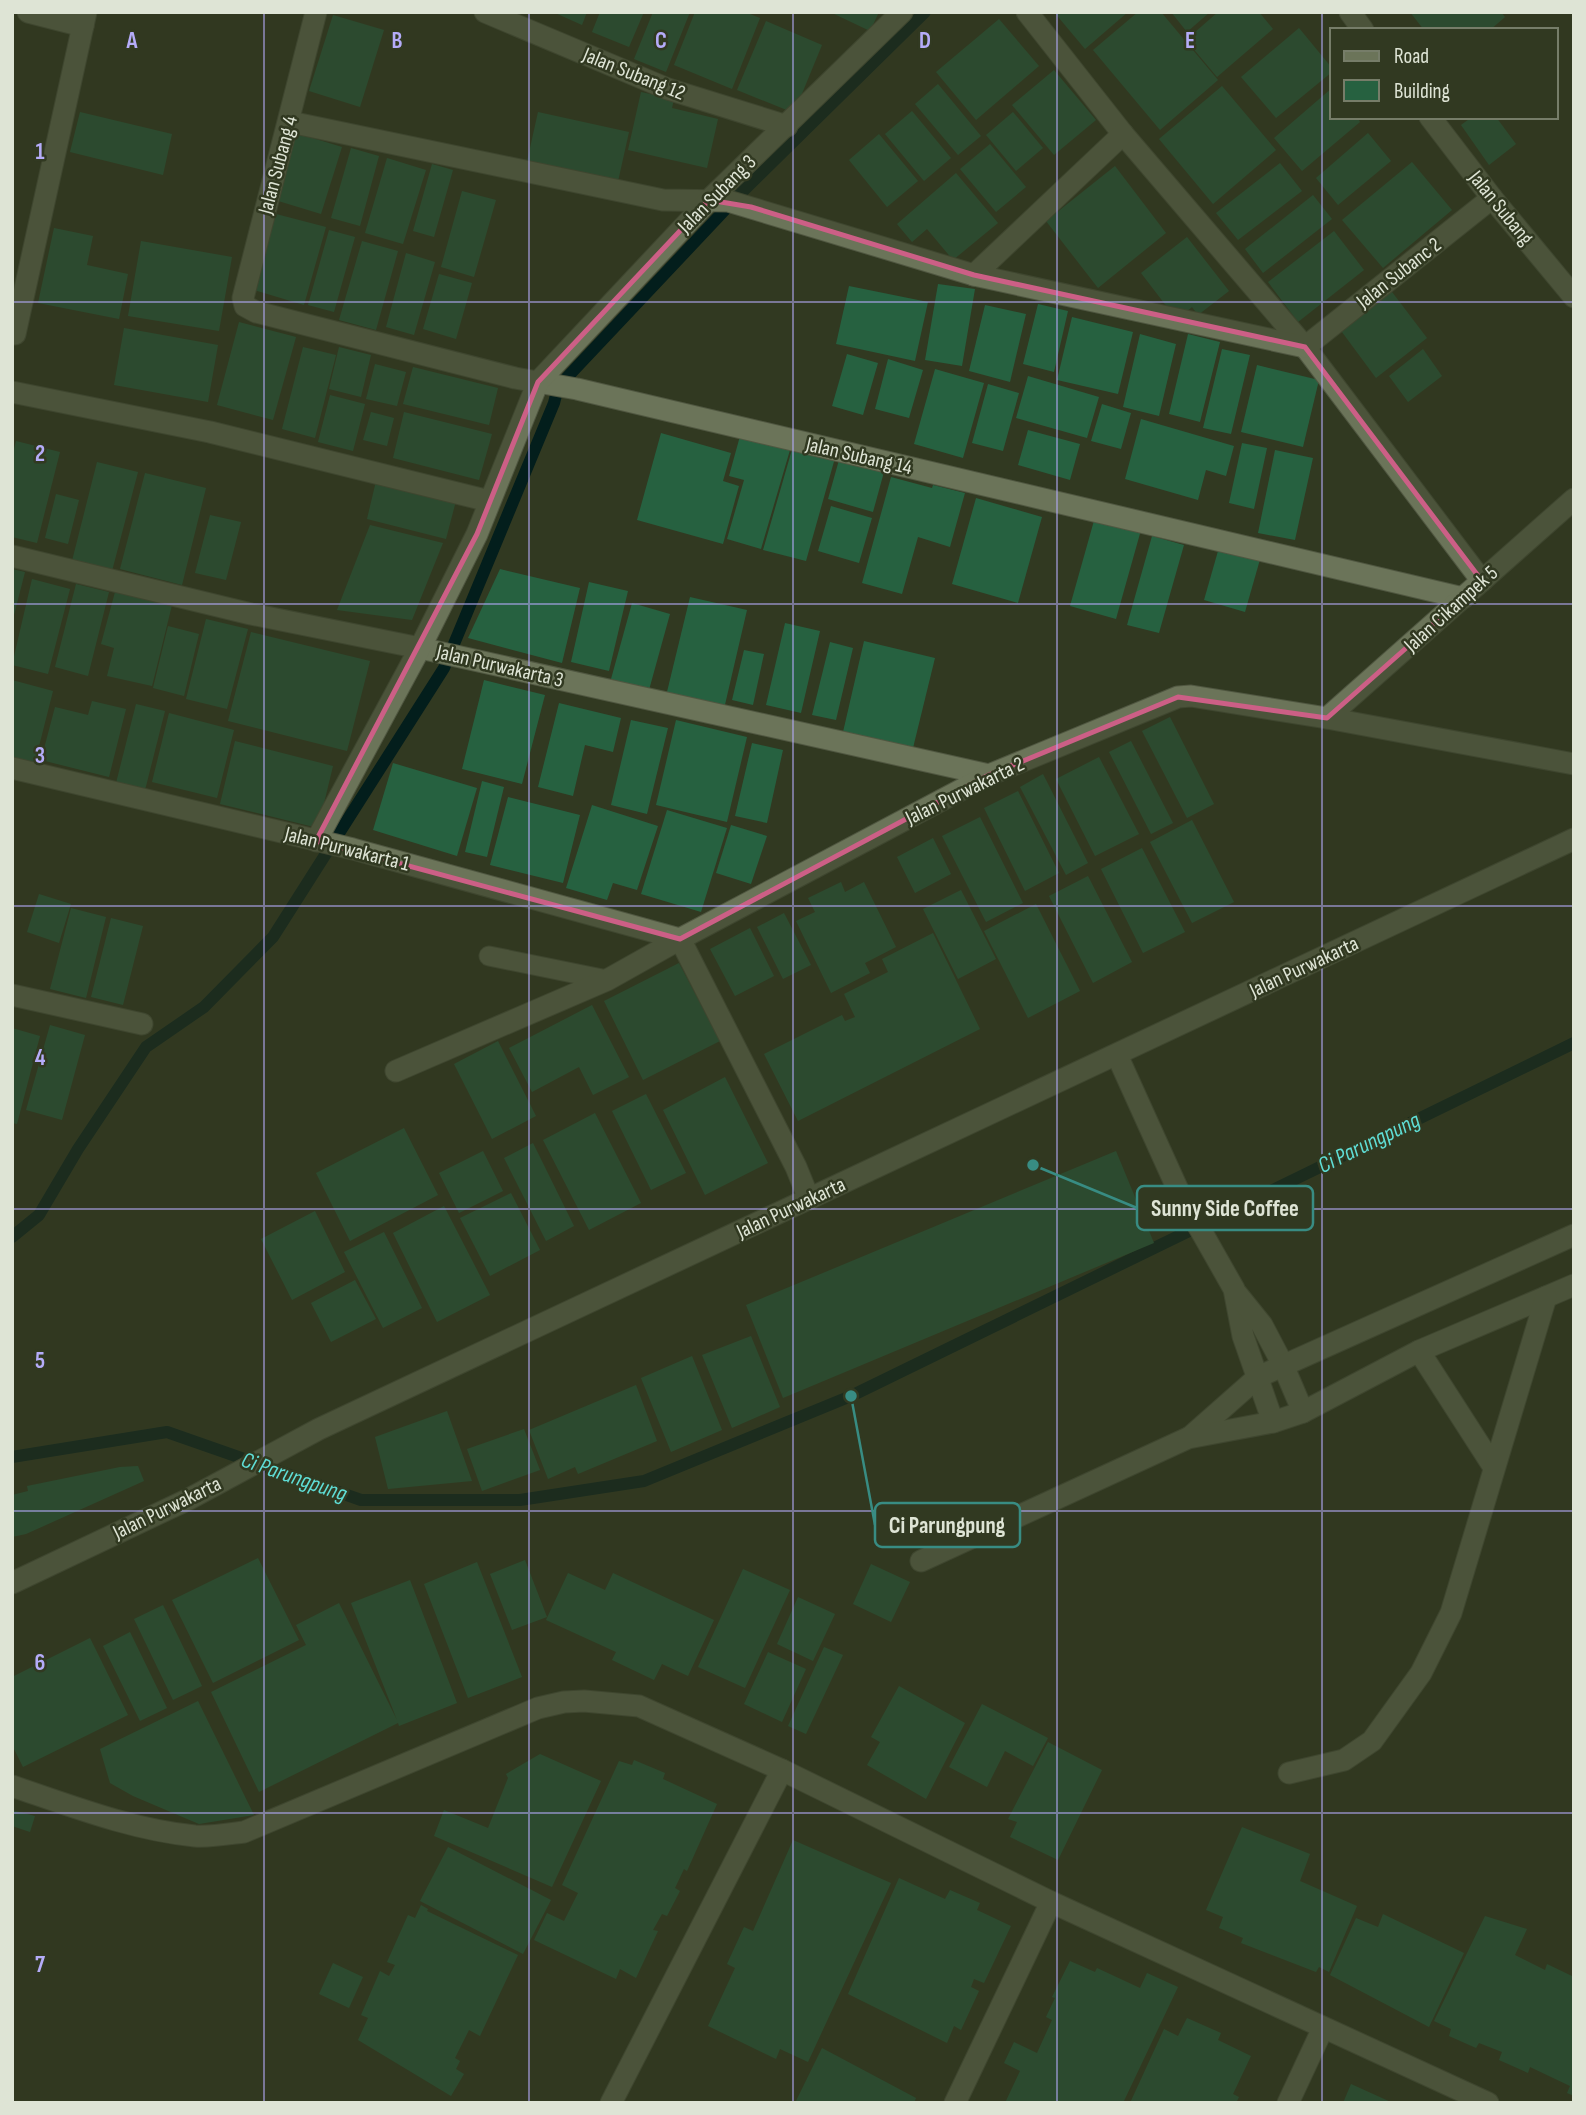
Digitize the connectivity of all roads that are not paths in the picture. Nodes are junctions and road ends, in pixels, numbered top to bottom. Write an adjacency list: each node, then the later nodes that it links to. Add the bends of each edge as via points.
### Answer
1 (28, 12): 7 (street)
2 (316, 12): 10 (street, Jalan Subang 4)
3 (485, 12): 11 (street, Jalan Subang 12, via 668,89)
4 (902, 12): 11 (street, Jalan Subang 3)
5 (1027, 12): 12 (street)
6 (1350, 12): 8 (street)
7 (84, 19): 18 (street)
8 (1362, 28)
9 (1432, 119): 13 (street, Jalan Subang)
10 (290, 122): 14 (street, via 663,200); 17 (street, Jalan Subang 4, via 243,298 245,306)
11 (787, 126): 14 (street, Jalan Subang 3)
12 (1123, 134): 15 (street); 19 (street)
13 (1492, 198): 16 (street, Jalan Subang); 19 (street, Jalan Subanc 2)
14 (718, 201): 15 (street); 20 (street, Jalan Subang 3)
15 (974, 275): 19 (street)
16 (1574, 297)
17 (256, 312): 20 (street, Jalan Subang 14)
18 (15, 334)
19 (1305, 347): 25 (street)
20 (557, 385): 23 (street); 26 (street, Jalan Subang 14)
21 (12, 392): 23 (street, via 210,432)
22 (1574, 499): 25 (street, Jalan Cikampek 5)
23 (489, 501): 27 (street)
24 (12, 556): 27 (street, Jalan Purwakarta 3, via 251,614)
25 (1482, 581): 26 (street, Jalan Cikampek 5)
26 (1463, 598): 28 (street, Jalan Cikampek 5)
27 (439, 652): 31 (street, Jalan Purwakarta 3); 33 (street)
28 (1327, 718): 29 (street, Jalan Purwakarta 2); 31 (street, Jalan Purwakarta 2, via 1184,696)
29 (1574, 764)
30 (12, 768): 33 (street, Jalan Purwakarta 1)
31 (989, 775): 34 (street, Jalan Purwakarta 2)
32 (1574, 839): 39 (street, Jalan Purwakarta)
33 (320, 842): 34 (street, Jalan Purwakarta 1)
34 (680, 939): 36 (street, Jalan Purwakarta 2); 41 (street)
35 (489, 956): 36 (lane)
36 (607, 981): 40 (street, Jalan Purwakarta 2)
37 (12, 995): 38 (street)
38 (142, 1024)
39 (1117, 1055): 41 (street, Jalan Purwakarta); 44 (street, via 1179,1192)
40 (396, 1071)
41 (809, 1199): 54 (street, Jalan Purwakarta, via 319,1429 189,1499)
42 (1574, 1235): 47 (street)
43 (1574, 1285): 45 (street)
44 (1234, 1289): 47 (street, via 1262,1325); 48 (street, via 1243,1336)
45 (1546, 1297): 46 (street); 52 (street)
46 (1419, 1352): 49 (street); 52 (street)
47 (1283, 1364): 48 (street); 49 (street)
48 (1258, 1377): 50 (street); 51 (street)
49 (1303, 1412): 50 (street)
50 (1273, 1422): 51 (street)
51 (1188, 1438): 53 (street)
52 (1493, 1466): 56 (street, via 1451,1613 1421,1673 1372,1741 1344,1760)
53 (921, 1561)
54 (12, 1583)
55 (782, 1770): 57 (street, via 639,1706 584,1701 538,1708 244,1832 197,1836 150,1828); 58 (street); 60 (street)
56 (1289, 1773)
57 (12, 1786)
58 (1051, 1902): 59 (street); 61 (street)
59 (1323, 2028): 62 (street); 63 (street)
60 (611, 2103)
61 (955, 2103)
62 (1288, 2103)
63 (1488, 2103)

